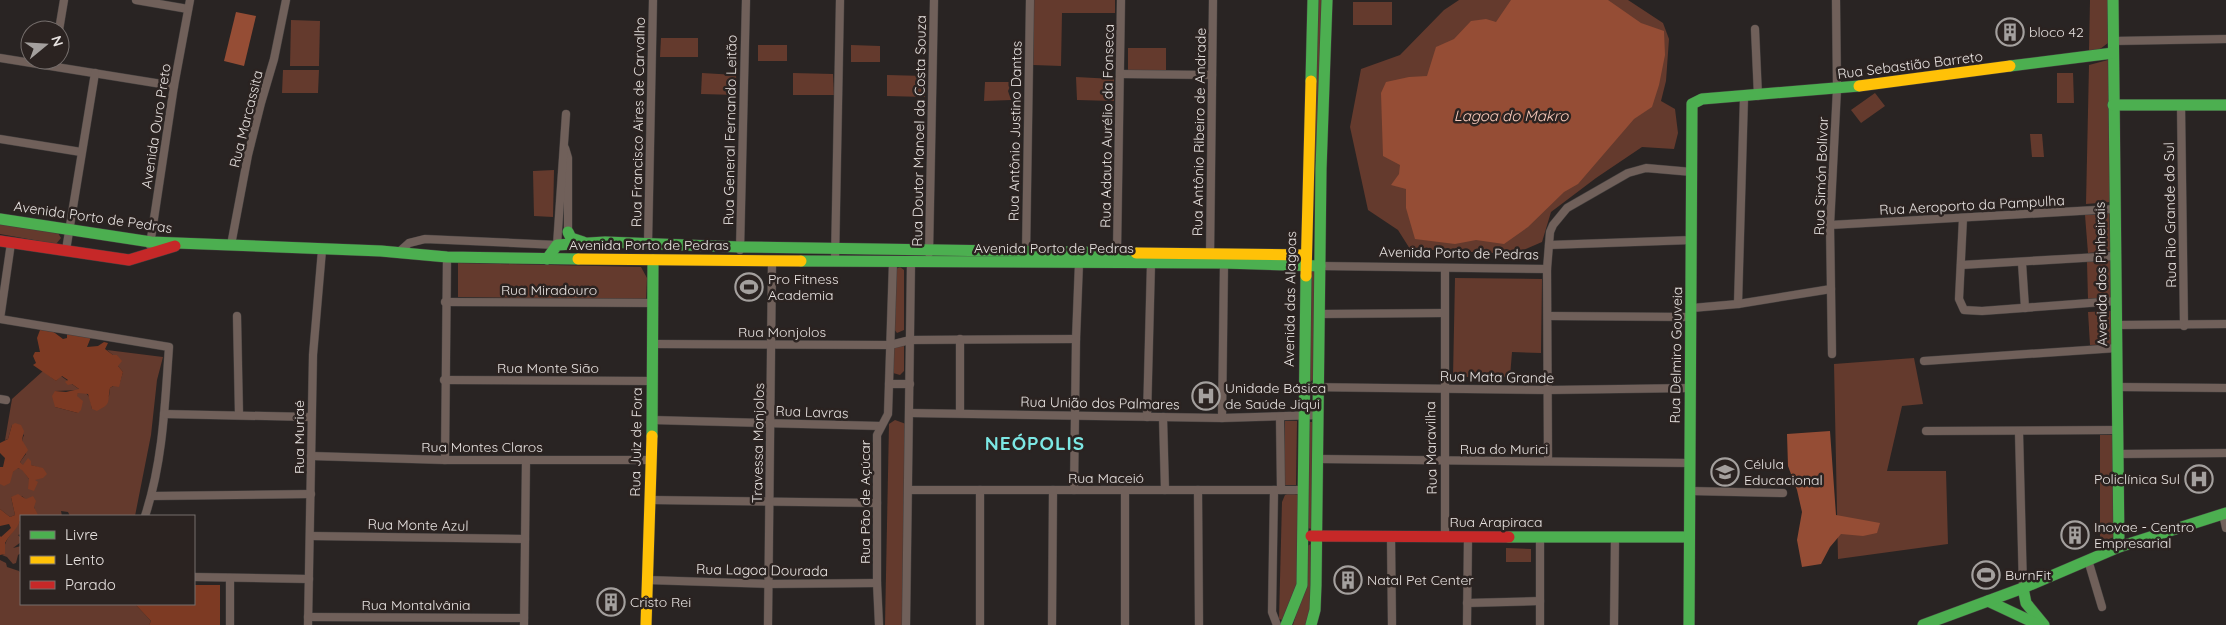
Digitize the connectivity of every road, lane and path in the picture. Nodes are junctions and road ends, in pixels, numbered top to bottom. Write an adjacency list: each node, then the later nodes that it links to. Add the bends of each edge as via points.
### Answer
1 (64, 0): 17 (street)
2 (136, 0): 16 (street)
3 (190, 0): 16 (street, Avenida Ouro Preto)
4 (286, 0): 57 (street, Rua Marcassita, via 248,156)
5 (653, 0): 56 (street, Rua Francisco Aires de Carvalho)
6 (746, 0): 60 (street, Rua General Fernando Leitão)
7 (840, 0): 61 (street)
8 (934, 0): 62 (street, Rua Doutor Manoel da Costa Souza)
9 (1030, 0): 70 (street, Rua Antônio Justino Dantas)
10 (1121, 0): 26 (street, Rua Adauto Aurélio da Fonseca)
11 (1214, 0): 27 (street, Rua Antônio Ribeiro de Andrade)
12 (1313, 0): 37 (main road, Avenida das Alagoas)
13 (1327, 0): 41 (main road)
14 (1836, 0): 29 (street, Rua Simón Bolívar)
15 (2113, 0): 20 (main road, Avenida dos Pinheirais)
16 (188, 9): 28 (street, Avenida Ouro Preto)
17 (61, 20)
18 (1755, 29): 30 (street)
19 (2226, 40): 20 (street)
20 (2113, 41): 21 (main road, Avenida dos Pinheirais)
21 (2113, 53): 29 (main road, Rua Sebastião Barreto); 34 (main road, Avenida dos Pinheirais)
22 (0, 58): 23 (street)
23 (20, 60)
24 (70, 67): 25 (street)
25 (95, 73): 28 (street); 40 (street)
26 (1120, 74): 27 (street); 66 (street, Rua Adauto Aurélio da Fonseca)
27 (1212, 75): 73 (street, Rua Antônio Ribeiro de Andrade)
28 (174, 86): 53 (street, Avenida Ouro Preto)
29 (1837, 89): 30 (main road, Rua Sebastião Barreto); 48 (street, Rua Simón Bolívar)
30 (1758, 96): 31 (main road, Rua Sebastião Barreto)
31 (1744, 97): 32 (main road, Rua Sebastião Barreto); 94 (street)
32 (1710, 99): 42 (main road, Rua Delmiro Gouveia, via 1697,101 1691,107)
33 (2181, 104): 34 (main road); 35 (main road); 104 (street, Rua Rio Grande do Sul)
34 (2113, 105): 45 (main road, Avenida dos Pinheirais)
35 (2226, 106)
36 (566, 114): 39 (street)
37 (1309, 121): 41 (main road, via 1313,131 1312,165); 43 (main road, Avenida das Alagoas)
38 (0, 139): 40 (street)
39 (565, 148): 50 (street, via 568,158); 58 (street, via 562,156)
40 (81, 152): 49 (street)
41 (1321, 169): 44 (main road)
42 (1692, 172): 51 (main road, Rua Delmiro Gouveia); 59 (street, via 1646,168 1617,178 1562,213 1553,225)
43 (1307, 178): 44 (main road, via 1316,182 1317,201); 77 (main road, Avenida das Alagoas)
44 (1321, 208): 87 (main road)
45 (2114, 209): 46 (street, Rua Aeroporto da Pampulha); 69 (main road, Avenida dos Pinheirais)
46 (1963, 218): 48 (street, Rua Aeroporto da Pampulha); 86 (street)
47 (0, 219): 49 (main road, Avenida Porto de Pedras)
48 (1830, 226): 90 (street, Rua Simón Bolívar)
49 (69, 230): 53 (main road, Avenida Porto de Pedras); 63 (street)
50 (568, 232): 54 (main road, via 574,240)
51 (1692, 240): 59 (street); 96 (main road, Rua Delmiro Gouveia)
52 (5, 242): 63 (main road, Avenida Porto de Pedras); 101 (street)
53 (151, 242): 55 (main road, Avenida Porto de Pedras); 67 (street, Avenida Ouro Preto)
54 (590, 243): 56 (main road, Avenida Porto de Pedras); 58 (main road, Avenida Porto de Pedras)
55 (182, 244): 57 (main road, Avenida Porto de Pedras); 67 (main road, Avenida Porto de Pedras)
56 (648, 244): 60 (main road, Avenida Porto de Pedras)
57 (231, 245): 64 (main road, Avenida Porto de Pedras)
58 (560, 245): 65 (street, Avenida Porto de Pedras, via 425,240 409,244); 71 (main road, Avenida Porto de Pedras); 72 (main road, Avenida Porto de Pedras)
59 (1549, 245): 89 (street)
60 (740, 247): 61 (main road, Avenida Porto de Pedras); 75 (street, Rua General Fernando Leitão)
61 (836, 247): 62 (main road, Avenida Porto de Pedras); 78 (street)
62 (929, 249): 70 (main road, Avenida Porto de Pedras); 81 (street, Rua Doutor Manoel da Costa Souza)
63 (66, 250): 67 (main road, Avenida Porto de Pedras, via 118,260)
64 (322, 250): 65 (main road, Avenida Porto de Pedras); 132 (street, Rua Muriaé, via 313,346)
65 (399, 252): 68 (main road, Avenida Porto de Pedras)
66 (1116, 252): 70 (main road, Avenida Porto de Pedras); 73 (main road, Avenida Porto de Pedras)
67 (149, 256)
68 (447, 256): 71 (main road, Avenida Porto de Pedras); 92 (street)
69 (2116, 256): 84 (street); 91 (main road, Avenida dos Pinheirais)
70 (1026, 257): 81 (main road, Avenida Porto de Pedras); 82 (main road, Avenida Porto de Pedras)
71 (547, 259): 72 (main road, Avenida Porto de Pedras)
72 (561, 259): 74 (main road, Avenida Porto de Pedras)
73 (1210, 259): 77 (main road, Avenida Porto de Pedras); 83 (main road, Avenida Porto de Pedras); 85 (main road, Avenida Porto de Pedras)
74 (653, 260): 75 (main road, Avenida Porto de Pedras); 93 (main road, Rua Juiz de Fora)
75 (739, 260): 76 (main road, Avenida Porto de Pedras)
76 (772, 261): 78 (main road, Avenida Porto de Pedras); 109 (street, Travessa Monjolos)
77 (1306, 261): 85 (main road, Avenida Porto de Pedras); 87 (main road, Avenida Porto de Pedras); 118 (main road, Avenida das Alagoas)
78 (835, 262): 79 (main road, Avenida Porto de Pedras)
79 (893, 262): 80 (main road, Avenida Porto de Pedras); 110 (street, Rua Pão de Açúcar)
80 (911, 262): 81 (main road, Avenida Porto de Pedras); 106 (street)
81 (929, 262)
82 (1079, 263): 83 (main road, Avenida Porto de Pedras); 105 (street)
83 (1151, 263): 133 (street)
84 (2022, 263): 86 (street); 95 (street)
85 (1224, 264): 136 (street)
86 (1961, 265): 95 (street, via 1959,299 1966,311)
87 (1320, 266): 88 (street, Avenida Porto de Pedras); 97 (main road)
88 (1445, 269): 89 (street, Avenida Porto de Pedras); 98 (street, Rua Maravilha)
89 (1547, 269): 100 (street)
90 (1831, 289): 94 (street); 112 (street, Rua Simón Bolívar)
91 (2116, 301): 95 (street); 103 (main road, Avenida dos Pinheirais)
92 (445, 302): 93 (street, Rua Miradouro); 114 (street)
93 (653, 303): 108 (main road, Rua Juiz de Fora)
94 (1738, 304): 96 (street)
95 (2024, 308)
96 (1692, 312): 100 (street); 121 (main road, Rua Delmiro Gouveia)
97 (1321, 314): 98 (street); 120 (main road)
98 (1443, 314): 123 (street, Rua Maravilha)
99 (237, 316): 129 (street)
100 (1548, 316): 124 (street)
101 (0, 319): 127 (street, via 169,347)
102 (2226, 324): 104 (street)
103 (2116, 325): 104 (street); 111 (main road, Avenida dos Pinheirais)
104 (2184, 326)
105 (1076, 339): 107 (street, Rua Monjolos); 128 (street)
106 (910, 340): 107 (street, Rua Monjolos); 110 (street, Rua Monjolos); 117 (street)
107 (960, 340): 126 (street)
108 (652, 344): 109 (street, Rua Monjolos); 115 (main road, Rua Juiz de Fora)
109 (773, 344): 110 (street, Rua Monjolos); 138 (street, Travessa Monjolos)
110 (890, 345): 116 (street, Rua Pão de Açúcar)
111 (2117, 348): 113 (street); 119 (main road, Avenida dos Pinheirais)
112 (1832, 354)
113 (1924, 361)
114 (444, 380): 115 (street, Rua Monte Sião); 147 (street)
115 (652, 381): 137 (main road, Rua Juiz de Fora)
116 (888, 384): 117 (street); 139 (street, Rua Pão de Açúcar, via 888,414)
117 (910, 384): 125 (street)
118 (1304, 387): 120 (street, Rua Mata Grande); 131 (main road, Avenida das Alagoas)
119 (2118, 387): 122 (street); 140 (main road, Avenida dos Pinheirais)
120 (1320, 388): 123 (street, Rua Mata Grande); 130 (main road)
121 (1691, 388): 124 (street, Rua Mata Grande); 152 (main road, Rua Delmiro Gouveia)
122 (2226, 388)
123 (1443, 389): 124 (street, Rua Mata Grande); 151 (street, Rua Maravilha)
124 (1549, 390): 150 (street)
125 (910, 413): 126 (street, Rua União dos Palmares); 153 (street)
126 (960, 413): 128 (street, Rua União dos Palmares)
127 (164, 414): 129 (street); 165 (street)
128 (1074, 414): 133 (street, Rua União dos Palmares); 156 (street)
129 (239, 415): 132 (street)
130 (1319, 415): 131 (street, Rua União dos Palmares); 146 (main road)
131 (1303, 416): 135 (street, Rua União dos Palmares); 161 (main road, Avenida das Alagoas)
132 (311, 417): 145 (street, Rua Muriaé)
133 (1147, 417): 134 (street, Rua União dos Palmares)
134 (1163, 417): 136 (street, Rua União dos Palmares); 158 (street)
135 (1280, 417): 136 (street, Rua União dos Palmares); 160 (street)
136 (1222, 418)
137 (652, 420): 138 (street, Rua Lavras); 149 (main road, Rua Juiz de Fora)
138 (772, 423): 139 (street, Rua Lavras); 167 (street, Travessa Monjolos)
139 (881, 426): 168 (street, Rua Pão de Açúcar, via 877,435)
140 (2118, 430): 142 (street); 144 (main road, Avenida dos Pinheirais)
141 (1926, 432): 142 (street)
142 (2019, 432): 190 (street)
143 (2226, 453): 144 (street)
144 (2119, 454): 182 (main road, Avenida dos Pinheirais)
145 (311, 456): 147 (street, Rua Montes Claros); 164 (street, Rua Muriaé)
146 (1319, 459): 151 (street, Rua do Murici); 174 (main road)
147 (445, 460): 148 (street, Rua Montes Claros)
148 (526, 460): 149 (street, Rua Montes Claros); 181 (street)
149 (652, 460): 166 (main road, Rua Juiz de Fora)
150 (1548, 461): 151 (street, Rua do Murici); 152 (street, Rua do Murici)
151 (1444, 462): 176 (street, Rua Maravilha)
152 (1690, 463): 162 (main road, Rua Delmiro Gouveia)
153 (908, 490): 154 (street, Rua Maceió); 201 (street)
154 (980, 490): 155 (street, Rua Maceió); 202 (street)
155 (1053, 490): 156 (street, Rua Maceió); 203 (street)
156 (1074, 490): 157 (street, Rua Maceió)
157 (1125, 490): 158 (street, Rua Maceió); 204 (street)
158 (1165, 490): 159 (street, Rua Maceió)
159 (1198, 490): 160 (street, Rua Maceió); 205 (street)
160 (1278, 490): 161 (street, Rua Maceió); 206 (street, via 1272,612)
161 (1304, 490): 173 (main road, Avenida das Alagoas)
162 (1690, 491): 163 (street); 180 (main road, Rua Delmiro Gouveia)
163 (1783, 493)
164 (311, 494): 165 (street); 172 (street, Rua Muriaé)
165 (152, 496): 170 (street)
166 (651, 500): 167 (street); 187 (main road, Rua Juiz de Fora)
167 (770, 502): 168 (street); 189 (street, Travessa Monjolos)
168 (877, 503): 188 (street, Rua Pão de Açúcar)
169 (2225, 514): 171 (street); 182 (main road)
170 (145, 515)
171 (2226, 528)
172 (311, 536): 181 (street, Rua Monte Azul); 186 (street, Rua Muriaé)
173 (1304, 536): 174 (main road, Rua Arapiraca); 207 (main road, Avenida das Alagoas, via 1302,585)
174 (1317, 536): 175 (main road, Rua Arapiraca); 208 (main road, via 1316,596)
175 (1391, 536): 176 (main road, Rua Arapiraca); 209 (street)
176 (1444, 536): 177 (main road, Rua Arapiraca)
177 (1468, 536): 178 (main road, Rua Arapiraca); 193 (street)
178 (1540, 537): 179 (main road, Rua Arapiraca); 191 (street)
179 (1615, 537): 180 (main road, Rua Arapiraca); 212 (street)
180 (1689, 537): 213 (main road, Rua Delmiro Gouveia)
181 (525, 539): 196 (street)
182 (2119, 547): 183 (main road)
183 (2088, 560): 190 (main road); 194 (street)
184 (195, 577): 185 (street)
185 (230, 578): 186 (street); 197 (street)
186 (309, 579): 195 (street, Rua Muriaé)
187 (647, 580): 189 (street, Rua Lagoa Dourada); 198 (main road, Rua Juiz de Fora)
188 (877, 583): 189 (street, Rua Lagoa Dourada); 200 (street, Rua Pão de Açúcar)
189 (768, 584): 199 (street, Travessa Monjolos)
190 (2023, 588): 192 (main road); 216 (main road, via 2026,603)
191 (1540, 601): 193 (street); 211 (street)
192 (1988, 601): 214 (main road); 215 (main road)
193 (1467, 603): 210 (street)
194 (2102, 607)
195 (308, 621): 196 (street, Rua Montalvânia)
196 (524, 622)
197 (230, 625)
198 (646, 625)
199 (768, 625)
200 (879, 625)
201 (906, 625)
202 (980, 625)
203 (1052, 625)
204 (1125, 625)
205 (1199, 625)
206 (1277, 625)
207 (1286, 625)
208 (1311, 625)
209 (1392, 625)
210 (1467, 625)
211 (1540, 625)
212 (1614, 625)
213 (1689, 625)
214 (1923, 625)
215 (2039, 625)
216 (2044, 625)

